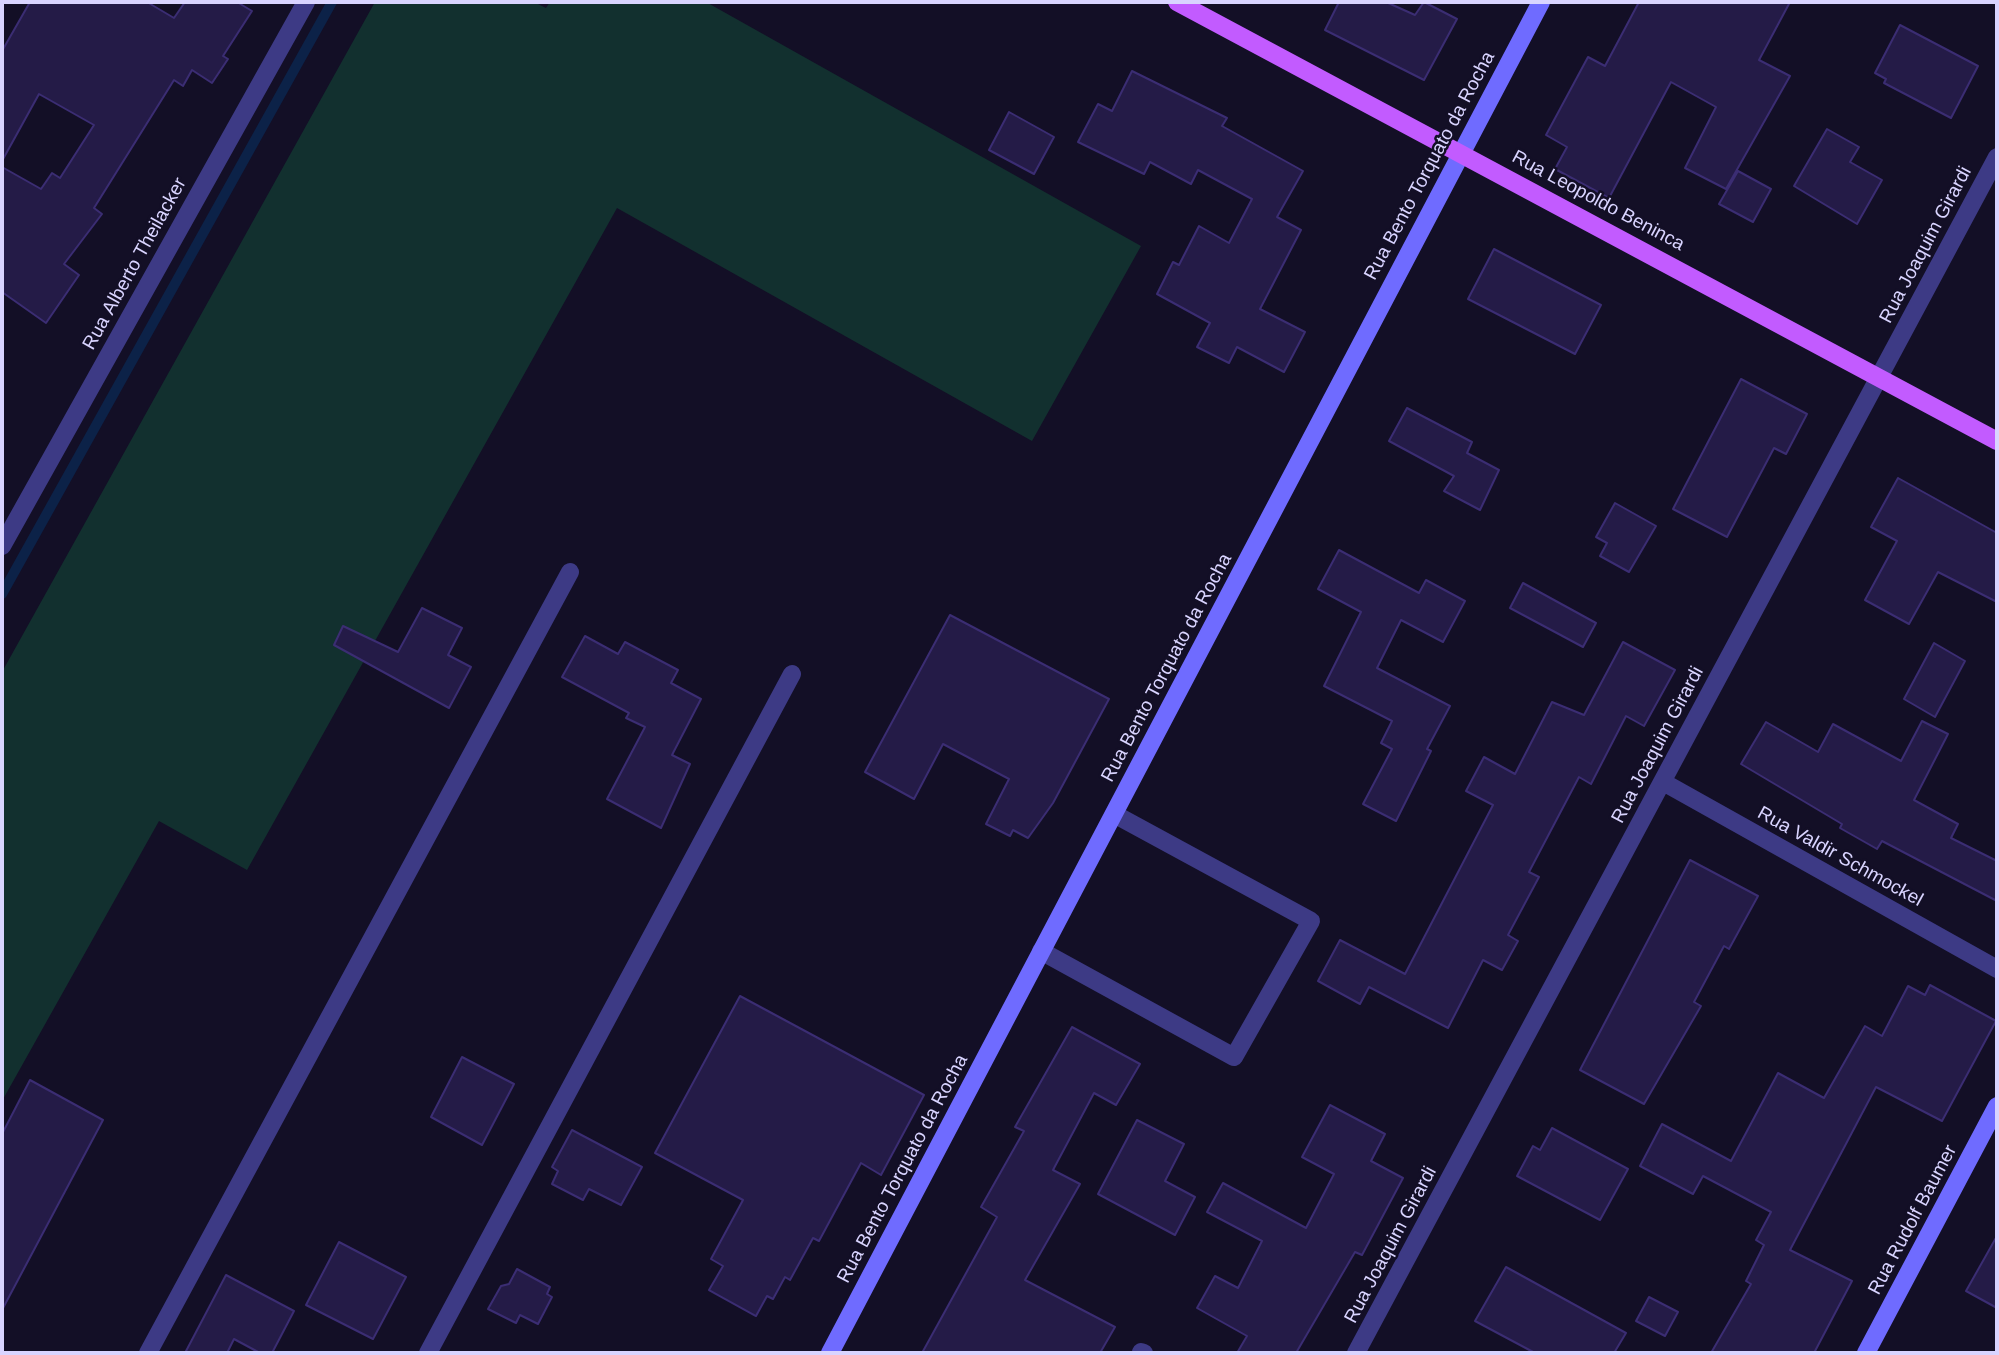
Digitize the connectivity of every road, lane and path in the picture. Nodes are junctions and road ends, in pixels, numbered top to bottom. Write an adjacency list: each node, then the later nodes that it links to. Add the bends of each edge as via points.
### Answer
1 (306, 2): 8 (street, Rua Alberto Theilacker)
2 (1177, 2): 4 (main road, Rua Leopoldo Beninca)
3 (1541, 2): 4 (street, Rua Bento Torquato da Rocha)
4 (1461, 151): 6 (main road, Rua Leopoldo Beninca); 12 (street, Rua Bento Torquato da Rocha)
5 (1997, 157): 6 (street, Rua Joaquim Girardi)
6 (1879, 377): 7 (main road, Rua Leopoldo Beninca); 11 (street, Rua Joaquim Girardi)
7 (1997, 441)
8 (2, 546)
9 (570, 572): 16 (street)
10 (792, 674): 17 (street)
11 (1662, 782): 14 (street, Rua Valdir Schmockel); 19 (street, Rua Joaquim Girardi)
12 (1114, 814): 13 (street, Rua Bento Torquato da Rocha); 13 (street, via 1311,921 1234,1057)
13 (1041, 951): 18 (street, Rua Bento Torquato da Rocha)
14 (1997, 969)
15 (1997, 1106): 20 (street, Rua Rudolf Baumer)
16 (148, 1353)
17 (428, 1353)
18 (830, 1353)
19 (1356, 1353)
20 (1866, 1353)

